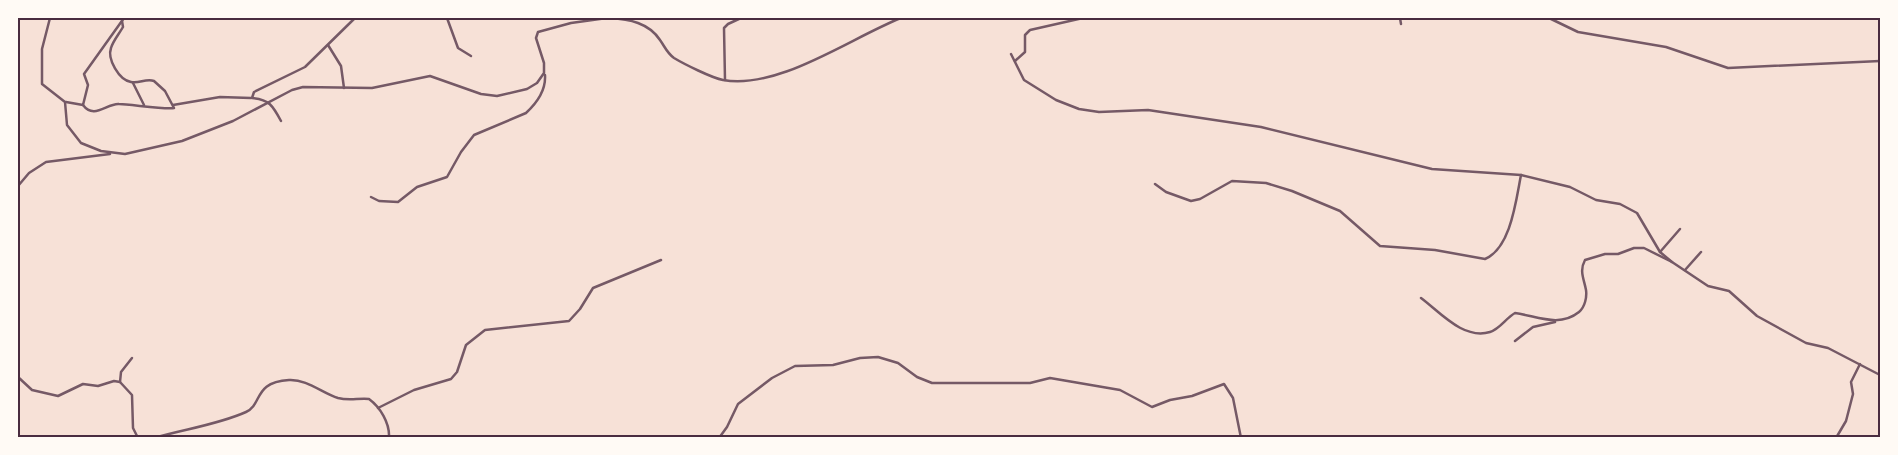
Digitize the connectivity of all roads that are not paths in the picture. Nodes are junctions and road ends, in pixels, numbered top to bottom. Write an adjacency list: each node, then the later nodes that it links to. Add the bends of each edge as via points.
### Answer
1 (50, 18): 25 (street, via 42,49 42,82)
2 (124, 18): 13 (street)
3 (355, 18): 15 (street)
4 (447, 18): 17 (street, via 458,48)
5 (608, 18): 20 (street, via 538,32 536,38); 21 (street, via 643,24 657,35 667,52 675,58)
6 (741, 18): 21 (street, via 724,28)
7 (902, 18): 21 (street, via 790,69 746,81)
8 (1083, 18): 19 (street, via 1030,30 1025,35 1025,52)
9 (1400, 18): 14 (street)
10 (1424, 18): 11 (street)
11 (1435, 18)
12 (1549, 18): 18 (street, via 1578,32 1666,47 1728,68)
13 (122, 21): 22 (street, via 123,27 110,53 118,72); 27 (street, via 83,76 88,85)
14 (1401, 24)
15 (328, 45): 23 (street, via 341,66); 24 (street, via 304,67 254,92)
16 (1011, 54): 19 (street)
17 (470, 56)
18 (1880, 61)
19 (1014, 62): 32 (street, via 1024,80 1033,87 1056,100 1085,110 1164,112 1290,134 1445,172)
20 (544, 73): 23 (street, via 527,89 497,96 481,94 430,76 381,87); 35 (street, via 545,85 533,106 474,135 460,152 447,177 417,187 398,202)
21 (725, 80)
22 (133, 83): 28 (street, via 154,81); 29 (street)
23 (344, 88): 26 (street, via 303,87)
24 (252, 98): 26 (street); 28 (street, via 220,97)
25 (65, 102): 27 (street); 31 (street, via 67,125 74,136 86,146)
26 (269, 102): 30 (street); 31 (street, via 173,144)
27 (83, 105): 29 (street, via 86,109 98,111 114,103)
28 (173, 105): 29 (street, via 171,109)
29 (144, 106)
30 (281, 121)
31 (112, 154): 34 (street, via 46,162)
32 (1521, 175): 33 (street, via 1514,212 1500,248 1485,258 1380,246 1340,211 1266,183 1232,181 1191,201 1166,192); 37 (street, via 1570,188 1596,200 1626,206 1639,216)
33 (1155, 184)
34 (18, 186)
35 (371, 197)
36 (1680, 229): 37 (street)
37 (1660, 252): 40 (street)
38 (1701, 252): 41 (street)
39 (661, 260): 50 (street, via 593,288 569,321 479,333 466,346 451,379 414,390)
40 (1672, 262): 41 (street); 43 (street, via 1638,247 1585,260 1581,270 1586,292 1583,307 1576,314)
41 (1685, 270): 46 (street, via 1708,286 1729,291 1757,316 1806,343 1828,348)
42 (1421, 298): 43 (street, via 1453,325 1476,332 1491,332 1515,314)
43 (1559, 321): 44 (street, via 1533,327)
44 (1515, 341)
45 (132, 358): 49 (street, via 121,372)
46 (1860, 364): 47 (street); 56 (street, via 1851,382 1853,394 1846,421)
47 (1880, 376)
48 (18, 377): 49 (street, via 32,390 58,396 83,384 98,386)
49 (120, 382): 51 (street, via 132,394 133,428)
50 (378, 408): 52 (street, via 369,398 341,398 303,382 288,380 264,388 247,411); 53 (street, via 389,429)
51 (138, 438)
52 (154, 438)
53 (388, 438)
54 (719, 438): 55 (street, via 738,404 789,368 834,365 871,356 891,360 932,383 1030,384 1050,378 1120,390 1152,406 1224,384 1233,398)
55 (1241, 438)
56 (1836, 438)

